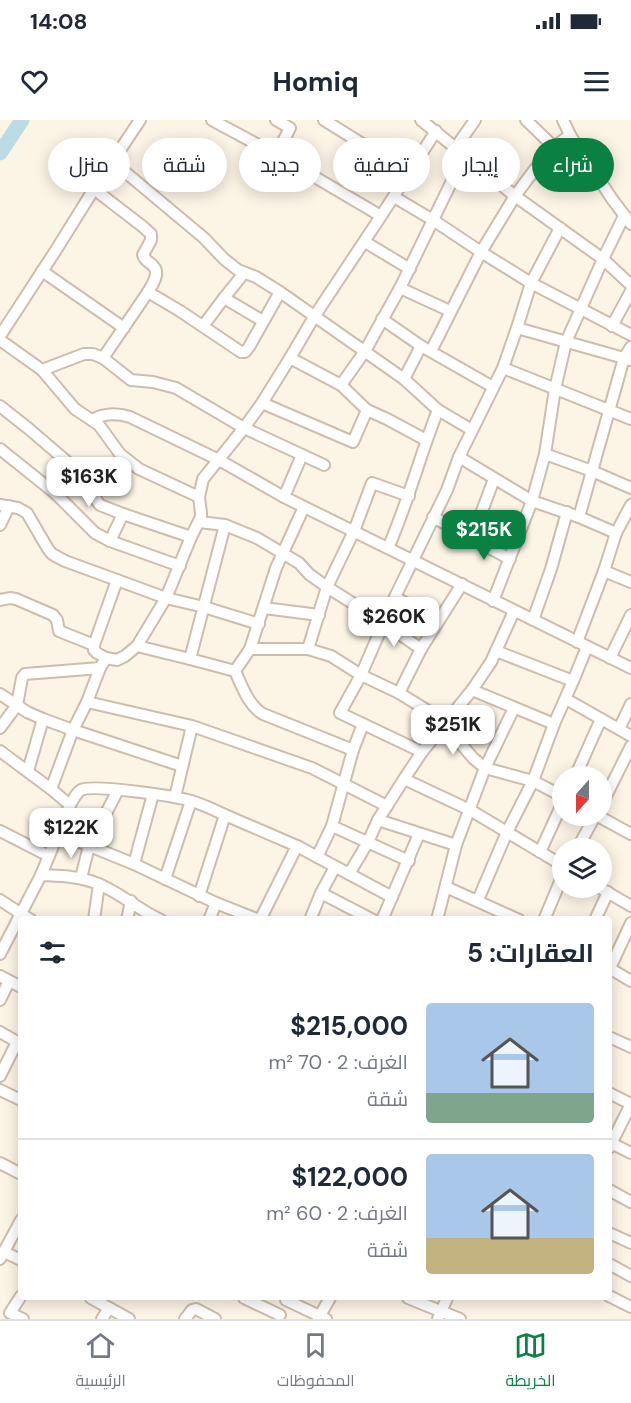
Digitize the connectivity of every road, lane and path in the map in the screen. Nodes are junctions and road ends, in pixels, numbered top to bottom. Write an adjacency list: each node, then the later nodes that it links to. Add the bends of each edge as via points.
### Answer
1 (140, 120): 12 (street)
2 (212, 120): 13 (street)
3 (276, 120): 9 (street)
4 (324, 120): 15 (street)
5 (422, 120): 10 (street)
6 (475, 120): 17 (street)
7 (526, 120): 18 (street)
8 (563, 120): 11 (street)
9 (292, 124): 14 (street)
10 (436, 131): 16 (street); 20 (street)
11 (570, 135): 19 (street); 33 (street)
12 (128, 138)
13 (245, 138)
14 (285, 138)
15 (353, 138)
16 (445, 138)
17 (467, 138)
18 (545, 138)
19 (566, 138)
20 (430, 140)
21 (532, 173): 29 (street)
22 (130, 176): 40 (street)
23 (321, 181): 31 (street)
24 (92, 192): 39 (street)
25 (98, 192): 45 (street, via 151,234 143,255 156,274)
26 (397, 192): 30 (street)
27 (445, 192): 32 (street)
28 (510, 192): 29 (street)
29 (515, 196): 34 (street); 36 (street)
30 (394, 197): 31 (street); 32 (street)
31 (381, 216): 35 (street)
32 (434, 220): 36 (street); 38 (street)
33 (628, 220): 37 (street)
34 (560, 228): 37 (street); 41 (street)
35 (365, 242): 38 (street); 50 (street)
36 (481, 252): 41 (street); 49 (street)
37 (603, 259): 42 (street); 48 (street)
38 (410, 268): 43 (street)
39 (42, 271): 55 (street); 58 (street)
40 (244, 273): 46 (street); 47 (street)
41 (531, 283): 48 (street); 56 (street)
42 (631, 285)
43 (400, 288): 49 (street); 51 (street)
44 (631, 291): 54 (street)
45 (148, 292): 53 (street); 55 (street)
46 (280, 292): 50 (street); 52 (street)
47 (224, 298): 52 (street); 53 (street)
48 (581, 309): 54 (street); 59 (street)
49 (450, 311): 61 (street)
50 (314, 317): 62 (street); 64 (street)
51 (382, 319): 61 (street); 62 (street)
52 (263, 321): 53 (street, via 245,352)
53 (203, 326)
54 (612, 326): 57 (street)
55 (124, 328): 63 (street)
56 (518, 328): 59 (street); 66 (street)
57 (631, 335)
58 (0, 338): 67 (street)
59 (566, 342): 65 (street); 71 (street)
60 (631, 347): 65 (street)
61 (426, 348): 68 (street); 70 (street)
62 (364, 351): 68 (street); 69 (street)
63 (103, 358): 67 (street, via 84,354); 79 (street, via 131,381 176,388)
64 (291, 358): 69 (street); 72 (street)
65 (628, 359): 76 (street)
66 (503, 368): 70 (street); 71 (street)
67 (42, 370): 78 (street, via 75,409)
68 (404, 379): 75 (street)
69 (341, 385): 74 (street)
70 (493, 387): 80 (street)
71 (555, 389): 76 (street); 83 (street)
72 (262, 403): 74 (street, via 353,442); 79 (street)
73 (0, 406): 87 (street)
74 (367, 410): 81 (street)
75 (438, 410): 80 (street); 81 (street)
76 (610, 411): 77 (street); 89 (street)
77 (631, 419)
78 (92, 420): 86 (street, via 104,414 123,415); 95 (street, via 132,464)
79 (244, 429): 84 (street); 86 (street)
80 (472, 430): 85 (street)
81 (426, 440): 93 (street)
82 (0, 449): 92 (street)
83 (545, 454): 89 (street); 96 (street)
84 (302, 455): 88 (street); 94 (street)
85 (459, 457): 90 (street); 102 (street)
86 (219, 460): 94 (street); 95 (street, via 203,479)
87 (71, 465): 92 (street); 101 (street, via 90,485 100,505)
88 (324, 465)
89 (591, 471): 91 (street); 103 (street)
90 (494, 479): 96 (street); 110 (street)
91 (631, 488)
92 (55, 494): 111 (street, via 95,533)
93 (409, 496): 108 (street, via 372,483); 112 (street)
94 (284, 497): 99 (street)
95 (199, 498): 104 (street)
96 (532, 501): 100 (street); 114 (street)
97 (631, 505): 107 (street)
98 (5, 506): 105 (street); 119 (street, via 27,513 52,554)
99 (304, 507): 108 (street); 113 (street)
100 (567, 512): 103 (street); 131 (street)
101 (123, 514): 109 (street); 111 (street)
102 (434, 517): 110 (street); 115 (street)
103 (579, 517): 107 (street)
104 (199, 522): 106 (street); 109 (street)
105 (0, 525)
106 (225, 525): 113 (street); 126 (street)
107 (623, 527): 117 (street)
108 (354, 531): 112 (street); 121 (street)
109 (190, 537): 116 (street)
110 (472, 538): 114 (street)
111 (110, 541): 116 (street)
112 (388, 548): 115 (street)
113 (282, 553): 121 (street); 127 (street)
114 (510, 559): 125 (street)
115 (413, 561): 120 (street); 122 (street)
116 (180, 567): 123 (street)
117 (604, 571): 118 (street); 135 (street)
118 (630, 578)
119 (117, 580): 123 (street); 136 (street)
120 (462, 584): 125 (street); 132 (street)
121 (327, 587): 129 (street); 133 (street)
122 (395, 597): 132 (street); 133 (street)
123 (166, 598): 126 (street); 137 (street)
124 (0, 600): 136 (street, via 16,599 53,615 59,631)
125 (493, 601): 128 (street)
126 (204, 607): 134 (street); 143 (street)
127 (264, 608): 129 (street); 134 (street)
128 (514, 611): 131 (street); 141 (street)
129 (319, 615): 139 (street)
130 (631, 615): 142 (street)
131 (533, 620): 135 (street)
132 (438, 621): 140 (street)
133 (384, 623): 140 (street); 147 (street)
134 (258, 624): 138 (street)
135 (582, 644): 142 (street); 148 (street)
136 (94, 645): 144 (street)
137 (137, 646): 143 (street); 144 (street, via 125,656)
138 (250, 649): 139 (street); 146 (street)
139 (308, 649): 147 (street, via 331,656)
140 (421, 649): 150 (street)
141 (496, 651): 148 (street); 149 (street)
142 (610, 658): 145 (street)
143 (190, 660): 146 (street)
144 (103, 663): 153 (street); 155 (street, via 25,674)
145 (631, 668)
146 (235, 671): 168 (street, via 256,710)
147 (361, 675): 150 (street); 160 (street, via 340,713)
148 (573, 681): 152 (street)
149 (472, 690): 156 (street); 159 (street)
150 (399, 693): 159 (street)
151 (0, 694): 155 (street)
152 (566, 699): 158 (street); 161 (street)
153 (87, 702): 162 (street); 165 (street)
154 (631, 704): 164 (street)
155 (17, 705): 157 (street); 163 (street)
156 (514, 708): 161 (street); 173 (street)
157 (43, 719): 165 (street); 174 (street)
158 (601, 719): 164 (street); 172 (street)
159 (446, 722): 170 (street); 173 (street)
160 (363, 724): 168 (street); 170 (street)
161 (554, 724): 176 (street)
162 (192, 726): 171 (street); 177 (street)
163 (0, 728)
164 (619, 729): 166 (street)
165 (73, 730): 171 (street); 179 (street)
166 (631, 736)
167 (631, 746): 178 (street)
168 (353, 750): 177 (street)
169 (0, 751): 174 (street)
170 (422, 752): 175 (street)
171 (182, 766): 183 (street)
172 (580, 766)
173 (485, 768): 176 (street); 187 (street)
174 (28, 771): 179 (street)
175 (404, 779): 186 (street); 187 (street)
176 (533, 781): 181 (street); 194 (street)
177 (344, 783): 186 (street); 191 (street)
178 (612, 784)
179 (51, 789): 185 (street)
180 (118, 790): 182 (street); 185 (street, via 79,791); 200 (street)
181 (552, 791)
182 (153, 794): 183 (street); 207 (street)
183 (175, 797): 184 (street)
184 (191, 801): 188 (street); 212 (street)
185 (69, 805): 195 (street)
186 (387, 806): 189 (street)
187 (470, 810): 194 (street); 199 (street)
188 (225, 815): 201 (street); 217 (street)
189 (378, 820): 196 (street); 198 (street)
190 (612, 824): 197 (street)
191 (333, 826): 198 (street); 204 (street)
192 (552, 826): 202 (street)
193 (0, 831): 203 (street)
194 (507, 832): 202 (street); 222 (street)
195 (58, 833): 200 (street); 203 (street)
196 (419, 834): 199 (street); 206 (street)
197 (631, 834)
198 (368, 842): 206 (street); 209 (street)
199 (456, 845): 214 (street)
200 (89, 846): 207 (street); 211 (street)
201 (297, 846): 204 (street); 233 (street)
202 (540, 852): 205 (street)
203 (49, 856): 210 (street)
204 (317, 857): 208 (street)
205 (552, 859)
206 (409, 861): 218 (street)
207 (134, 864): 212 (street)
208 (335, 867): 209 (street); 215 (street)
209 (349, 874): 218 (street)
210 (40, 875): 211 (street); 226 (street)
211 (81, 879): 213 (street)
212 (165, 879): 217 (street)
213 (99, 884): 223 (street); 228 (street)
214 (446, 887): 222 (street); 237 (street)
215 (321, 893): 234 (street); 235 (street)
216 (612, 895): 225 (street)
217 (199, 896): 224 (street)
218 (392, 897): 236 (street)
219 (553, 898): 239 (street)
220 (602, 898): 240 (street)
221 (0, 900): 226 (street)
222 (478, 900): 238 (street)
223 (131, 901): 229 (street); 230 (street)
224 (216, 903): 231 (street); 232 (street)
225 (631, 906)
226 (20, 914): 227 (street)
227 (24, 916)
228 (95, 916)
229 (128, 916)
230 (154, 916)
231 (211, 916)
232 (250, 916)
233 (262, 916)
234 (312, 916)
235 (364, 916)
236 (384, 916)
237 (438, 916)
238 (511, 916)
239 (546, 916)
240 (596, 916)
241 (18, 918): 244 (street)
242 (631, 923): 243 (street)
243 (627, 943): 245 (street)
244 (0, 954)
245 (612, 964)
246 (612, 970): 248 (street)
247 (5, 979): 249 (street)
248 (631, 981)
249 (0, 1000)
250 (0, 1032): 252 (street)
251 (612, 1038): 254 (street)
252 (18, 1042)
253 (18, 1045): 255 (street)
254 (631, 1047)
255 (0, 1076)
256 (0, 1090): 258 (street)
257 (612, 1094): 259 (street)
258 (18, 1099)
259 (631, 1104): 260 (street)
260 (612, 1140)
261 (612, 1145): 262 (street)
262 (631, 1153)
263 (1, 1165): 264 (street)
264 (18, 1173)
265 (612, 1192): 266 (street)
266 (631, 1202)
267 (18, 1226): 270 (street)
268 (612, 1234): 271 (street)
269 (0, 1235): 270 (street)
270 (11, 1240): 272 (street)
271 (631, 1244)
272 (2, 1255): 273 (street)
273 (18, 1259)
274 (612, 1266): 275 (street)
275 (631, 1276)
276 (612, 1298): 285 (street)
277 (18, 1300): 288 (street)
278 (96, 1300): 286 (street)
279 (250, 1300): 289 (street)
280 (286, 1300): 289 (street)
281 (289, 1300): 290 (street)
282 (329, 1300): 290 (street)
283 (414, 1300): 287 (street)
284 (446, 1300): 287 (street)
285 (631, 1307)
286 (110, 1308): 292 (street); 293 (street)
287 (440, 1315): 296 (street)
288 (8, 1316): 291 (street)
289 (278, 1317)
290 (321, 1318)
291 (22, 1319)
292 (102, 1319)
293 (129, 1319)
294 (185, 1319): 295 (street, via 196,1309)
295 (215, 1319)
296 (459, 1319)

